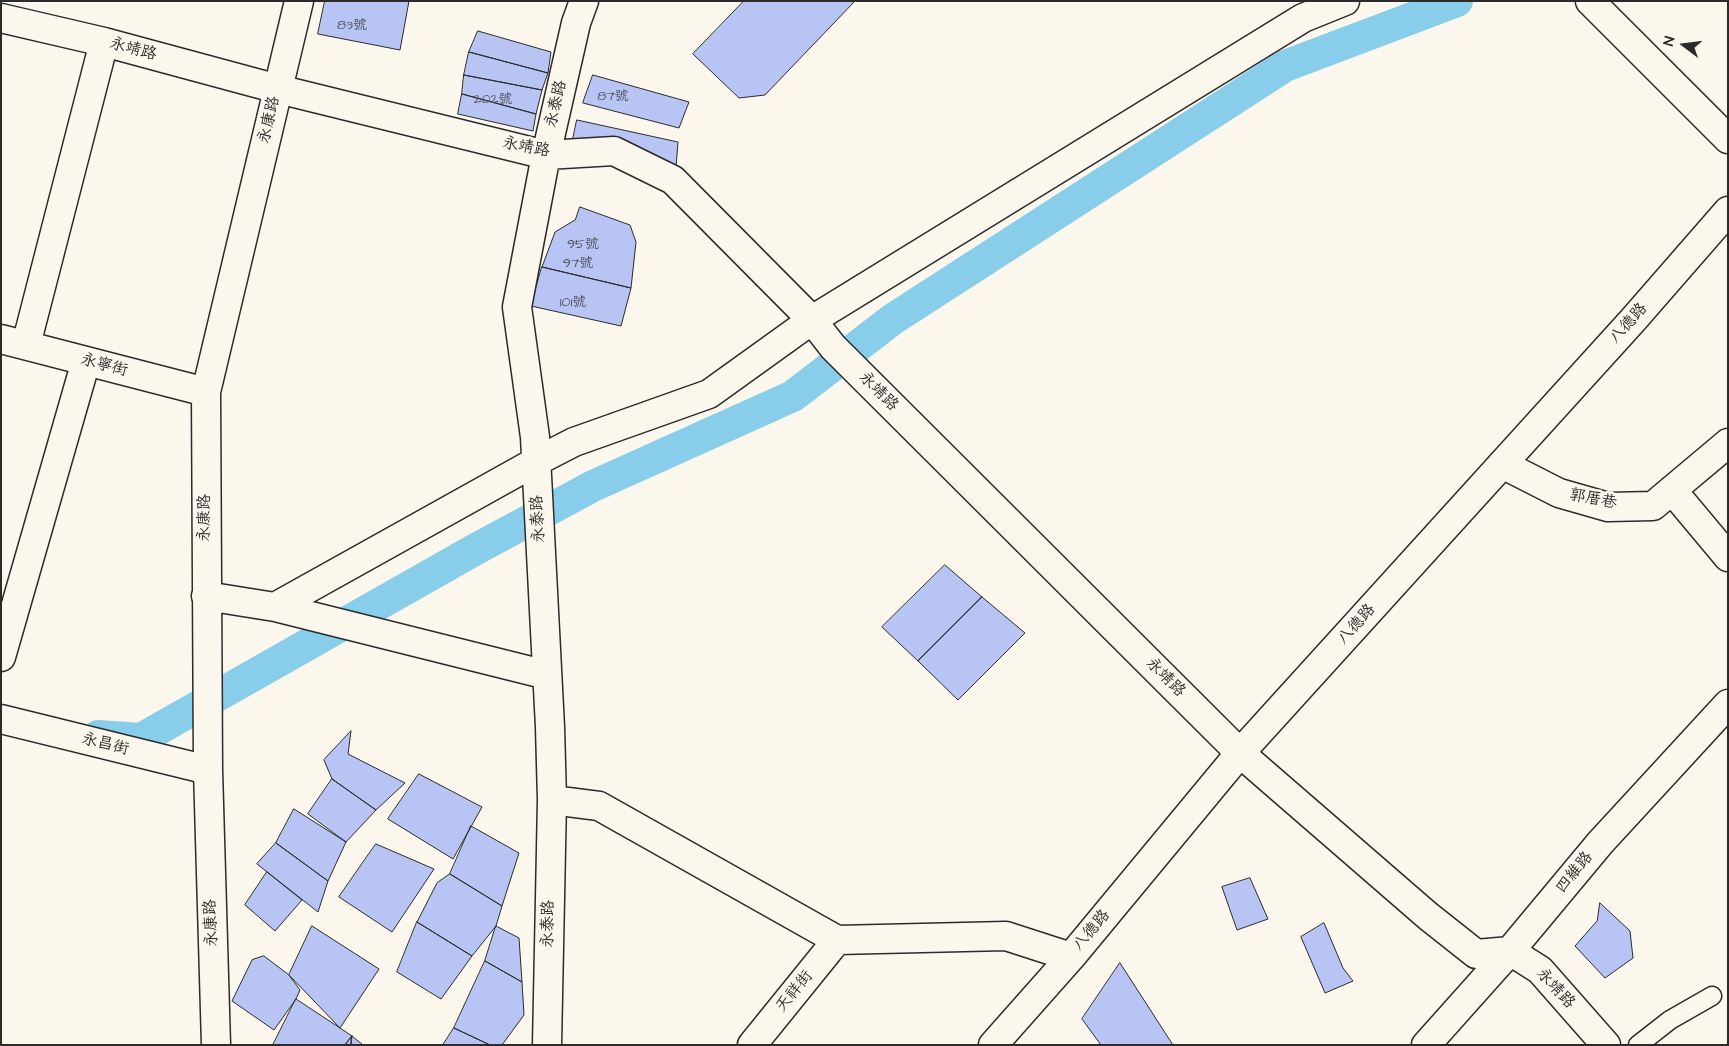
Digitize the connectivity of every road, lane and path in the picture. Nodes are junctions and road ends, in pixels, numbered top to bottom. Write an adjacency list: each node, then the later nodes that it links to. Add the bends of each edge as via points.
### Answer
1 (299, 1): 7 (street, 永康路)
2 (584, 1): 9 (street, 永泰路)
3 (1346, 1): 11 (street, via 1303,18)
4 (1590, 1): 8 (street)
5 (1, 18): 6 (street, 永靖路)
6 (104, 42): 7 (street, 永靖路); 12 (street)
7 (278, 89): 9 (street, 永靖路); 14 (street, 永康路)
8 (1728, 138)
9 (546, 154): 11 (street, 永靖路, via 614,151 673,180); 16 (street, 永泰路, via 518,307)
10 (1728, 211): 17 (street, 八德路)
11 (812, 320): 16 (street, via 709,394 574,442); 26 (street, 永靖路, via 833,347)
12 (14, 342): 13 (street, 永寧街)
13 (86, 361): 14 (street, 永寧街); 22 (street)
14 (206, 392): 20 (street, 永康路)
15 (1728, 443): 18 (street, 郭厝巷)
16 (536, 461): 21 (street); 23 (street, 永泰路)
17 (1502, 464): 18 (street, 郭厝巷, via 1559,494 1608,506 1653,506); 26 (street, 八德路)
18 (1672, 490): 19 (street)
19 (1728, 557)
20 (206, 596): 21 (street); 27 (street, 永康路)
21 (274, 607): 23 (street)
22 (1, 658)
23 (547, 675): 28 (street, 永泰路)
24 (1728, 704): 30 (street, 四維路, via 1600,843)
25 (1, 719): 27 (street, 永昌街)
26 (1240, 754): 30 (street, 永靖路, via 1476,954); 31 (street, 八德路)
27 (208, 770): 34 (street, 永康路)
28 (552, 800): 29 (street, via 599,806); 33 (street, 永泰路)
29 (837, 940): 31 (street, via 1006,936); 35 (street, 天祥街)
30 (1510, 951): 37 (street, 四維路); 38 (street, 永靖路, via 1540,970)
31 (1071, 956): 36 (street, 八德路)
32 (1712, 996): 39 (lane, via 1670,1020)
33 (544, 1040)
34 (216, 1045)
35 (752, 1045)
36 (993, 1045)
37 (1426, 1045)
38 (1606, 1045)
39 (1638, 1045)

